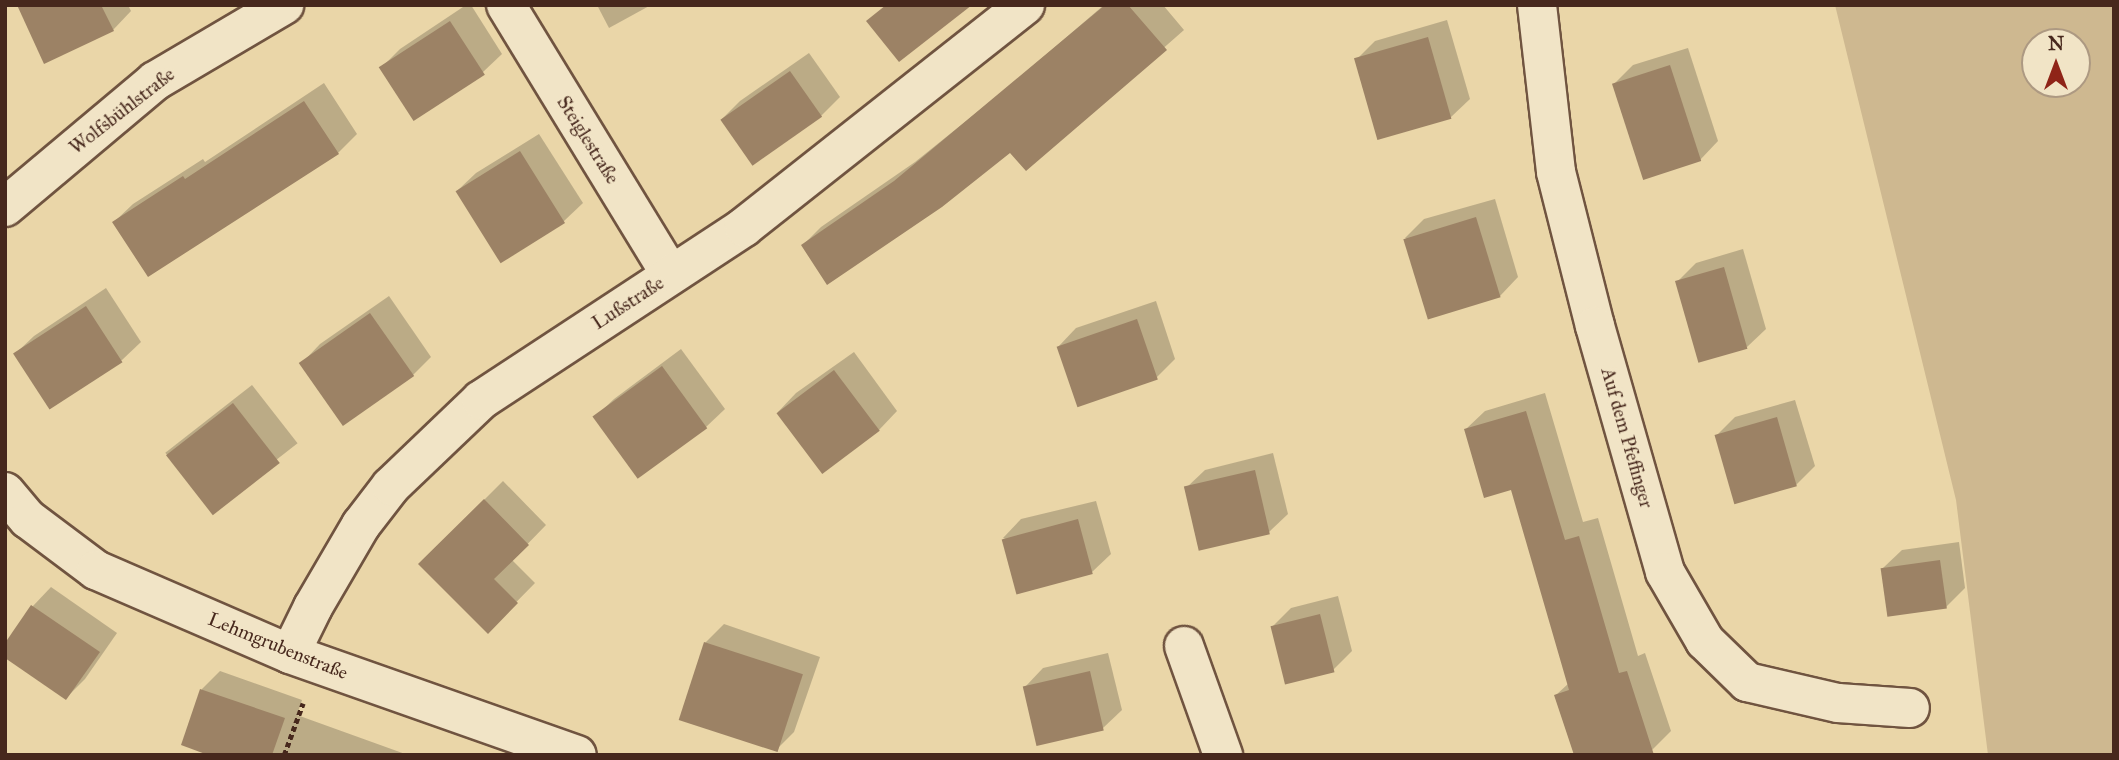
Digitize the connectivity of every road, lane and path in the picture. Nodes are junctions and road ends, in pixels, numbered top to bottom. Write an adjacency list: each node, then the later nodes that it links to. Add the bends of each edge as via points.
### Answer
1 (284, 5): 5 (street, Wolfsbühlstraße, via 155,80)
2 (506, 5): 6 (street, Steiglestraße)
3 (1025, 5): 6 (street, Lußstraße, via 744,227)
4 (1537, 5): 10 (street, Auf dem Pfeffinger, via 1556,172 1665,572 1705,641 1747,682 1838,703)
5 (5, 207)
6 (671, 275): 9 (street, Lußstraße, via 481,400 391,486 361,525 313,607)
7 (5, 492): 9 (street, Lehmgrubenstraße, via 28,519 96,570)
8 (1184, 646): 13 (street)
9 (304, 659): 11 (path); 12 (street, Lehmgrubenstraße)
10 (1910, 708)
11 (284, 755)
12 (577, 755)
13 (1223, 755)

